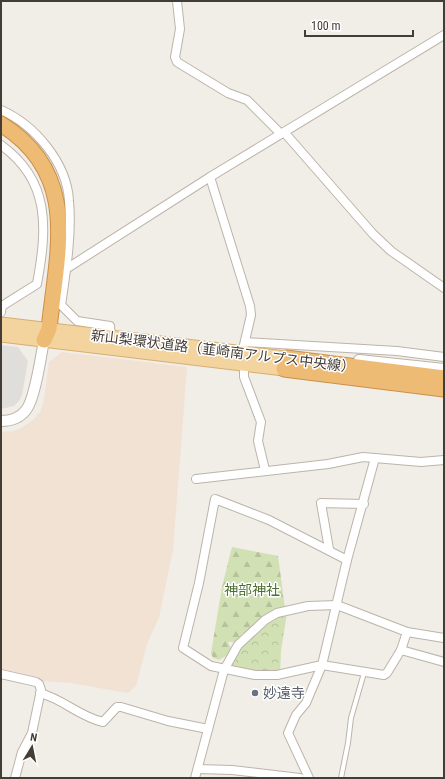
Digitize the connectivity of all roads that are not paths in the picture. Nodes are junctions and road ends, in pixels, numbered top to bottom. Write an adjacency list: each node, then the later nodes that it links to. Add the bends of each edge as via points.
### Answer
1 (176, 1): 6 (street, via 180,29 177,62 228,93 248,100)
2 (444, 35): 6 (street)
3 (1, 110): 9 (street, via 15,116 40,137 66,184 70,200)
4 (1, 124): 13 (highway, via 24,141 42,162 56,199 59,237)
5 (1, 131): 13 (highway, via 32,159 46,186 50,202 53,236)
6 (283, 133): 8 (street); 10 (street, via 373,234 391,251)
7 (1, 145): 11 (street, via 20,160 28,171 40,194 44,211 37,284 2,306)
8 (210, 177): 9 (street); 17 (street, via 250,306 251,315)
9 (66, 269): 15 (street, via 61,305 77,321 110,326)
10 (444, 288)
11 (1, 312)
12 (1, 324): 13 (main road, 新山梨環状道路（韮崎南アルプス中央線）)
13 (45, 333): 14 (main road, 新山梨環状道路（韮崎南アルプス中央線）); 15 (main road, 新山梨環状道路（韮崎南アルプス中央線）); 18 (main road, 新山梨環状道路（韮崎南アルプス中央線）); 26 (street, via 33,393 27,409 16,418)
14 (1, 335)
15 (111, 337): 16 (main road, 新山梨環状道路（韮崎南アルプス中央線）)
16 (170, 344): 17 (street); 20 (main road, 新山梨環状道路（韮崎南アルプス中央線）)
17 (244, 346): 19 (street, via 397,351); 22 (street)
18 (143, 352): 20 (main road, 新山梨環状道路（韮崎南アルプス中央線）); 21 (street)
19 (444, 357)
20 (285, 364): 23 (highway, 新山梨環状道路（韮崎南アルプス中央線）); 24 (highway, 新山梨環状道路（韮崎南アルプス中央線）)
21 (244, 368): 25 (street); 29 (street, via 244,377 260,422 258,441)
22 (444, 369)
23 (444, 378)
24 (444, 389)
25 (444, 396)
26 (1, 421)
27 (375, 458): 28 (street, via 421,462); 29 (street, via 363,457 328,464); 31 (street)
28 (444, 460)
29 (265, 470): 30 (street)
30 (196, 479)
31 (364, 504): 32 (street, via 320,503); 33 (street)
32 (329, 550): 33 (street); 40 (street, via 270,520 215,499 184,648 211,666)
33 (347, 560): 34 (street)
34 (338, 605): 35 (street); 39 (street); 40 (street, via 308,606 277,614 248,634 238,645)
35 (407, 632): 36 (street); 37 (street)
36 (444, 638)
37 (401, 650): 38 (street); 41 (street, via 384,675)
38 (444, 662)
39 (322, 665): 40 (street, via 277,675 255,676); 41 (street); 49 (street, via 306,703 296,715 288,733)
40 (224, 670): 44 (street)
41 (364, 673): 50 (lane, via 351,718)
42 (1, 674): 43 (street, via 36,682 39,684)
43 (40, 693): 44 (street, via 103,722 121,707 168,721); 46 (street, via 32,734 22,752)
44 (208, 729): 45 (street)
45 (198, 769): 47 (street); 48 (street)
46 (14, 778)
47 (195, 778)
48 (300, 778)
49 (309, 778)
50 (341, 778)

